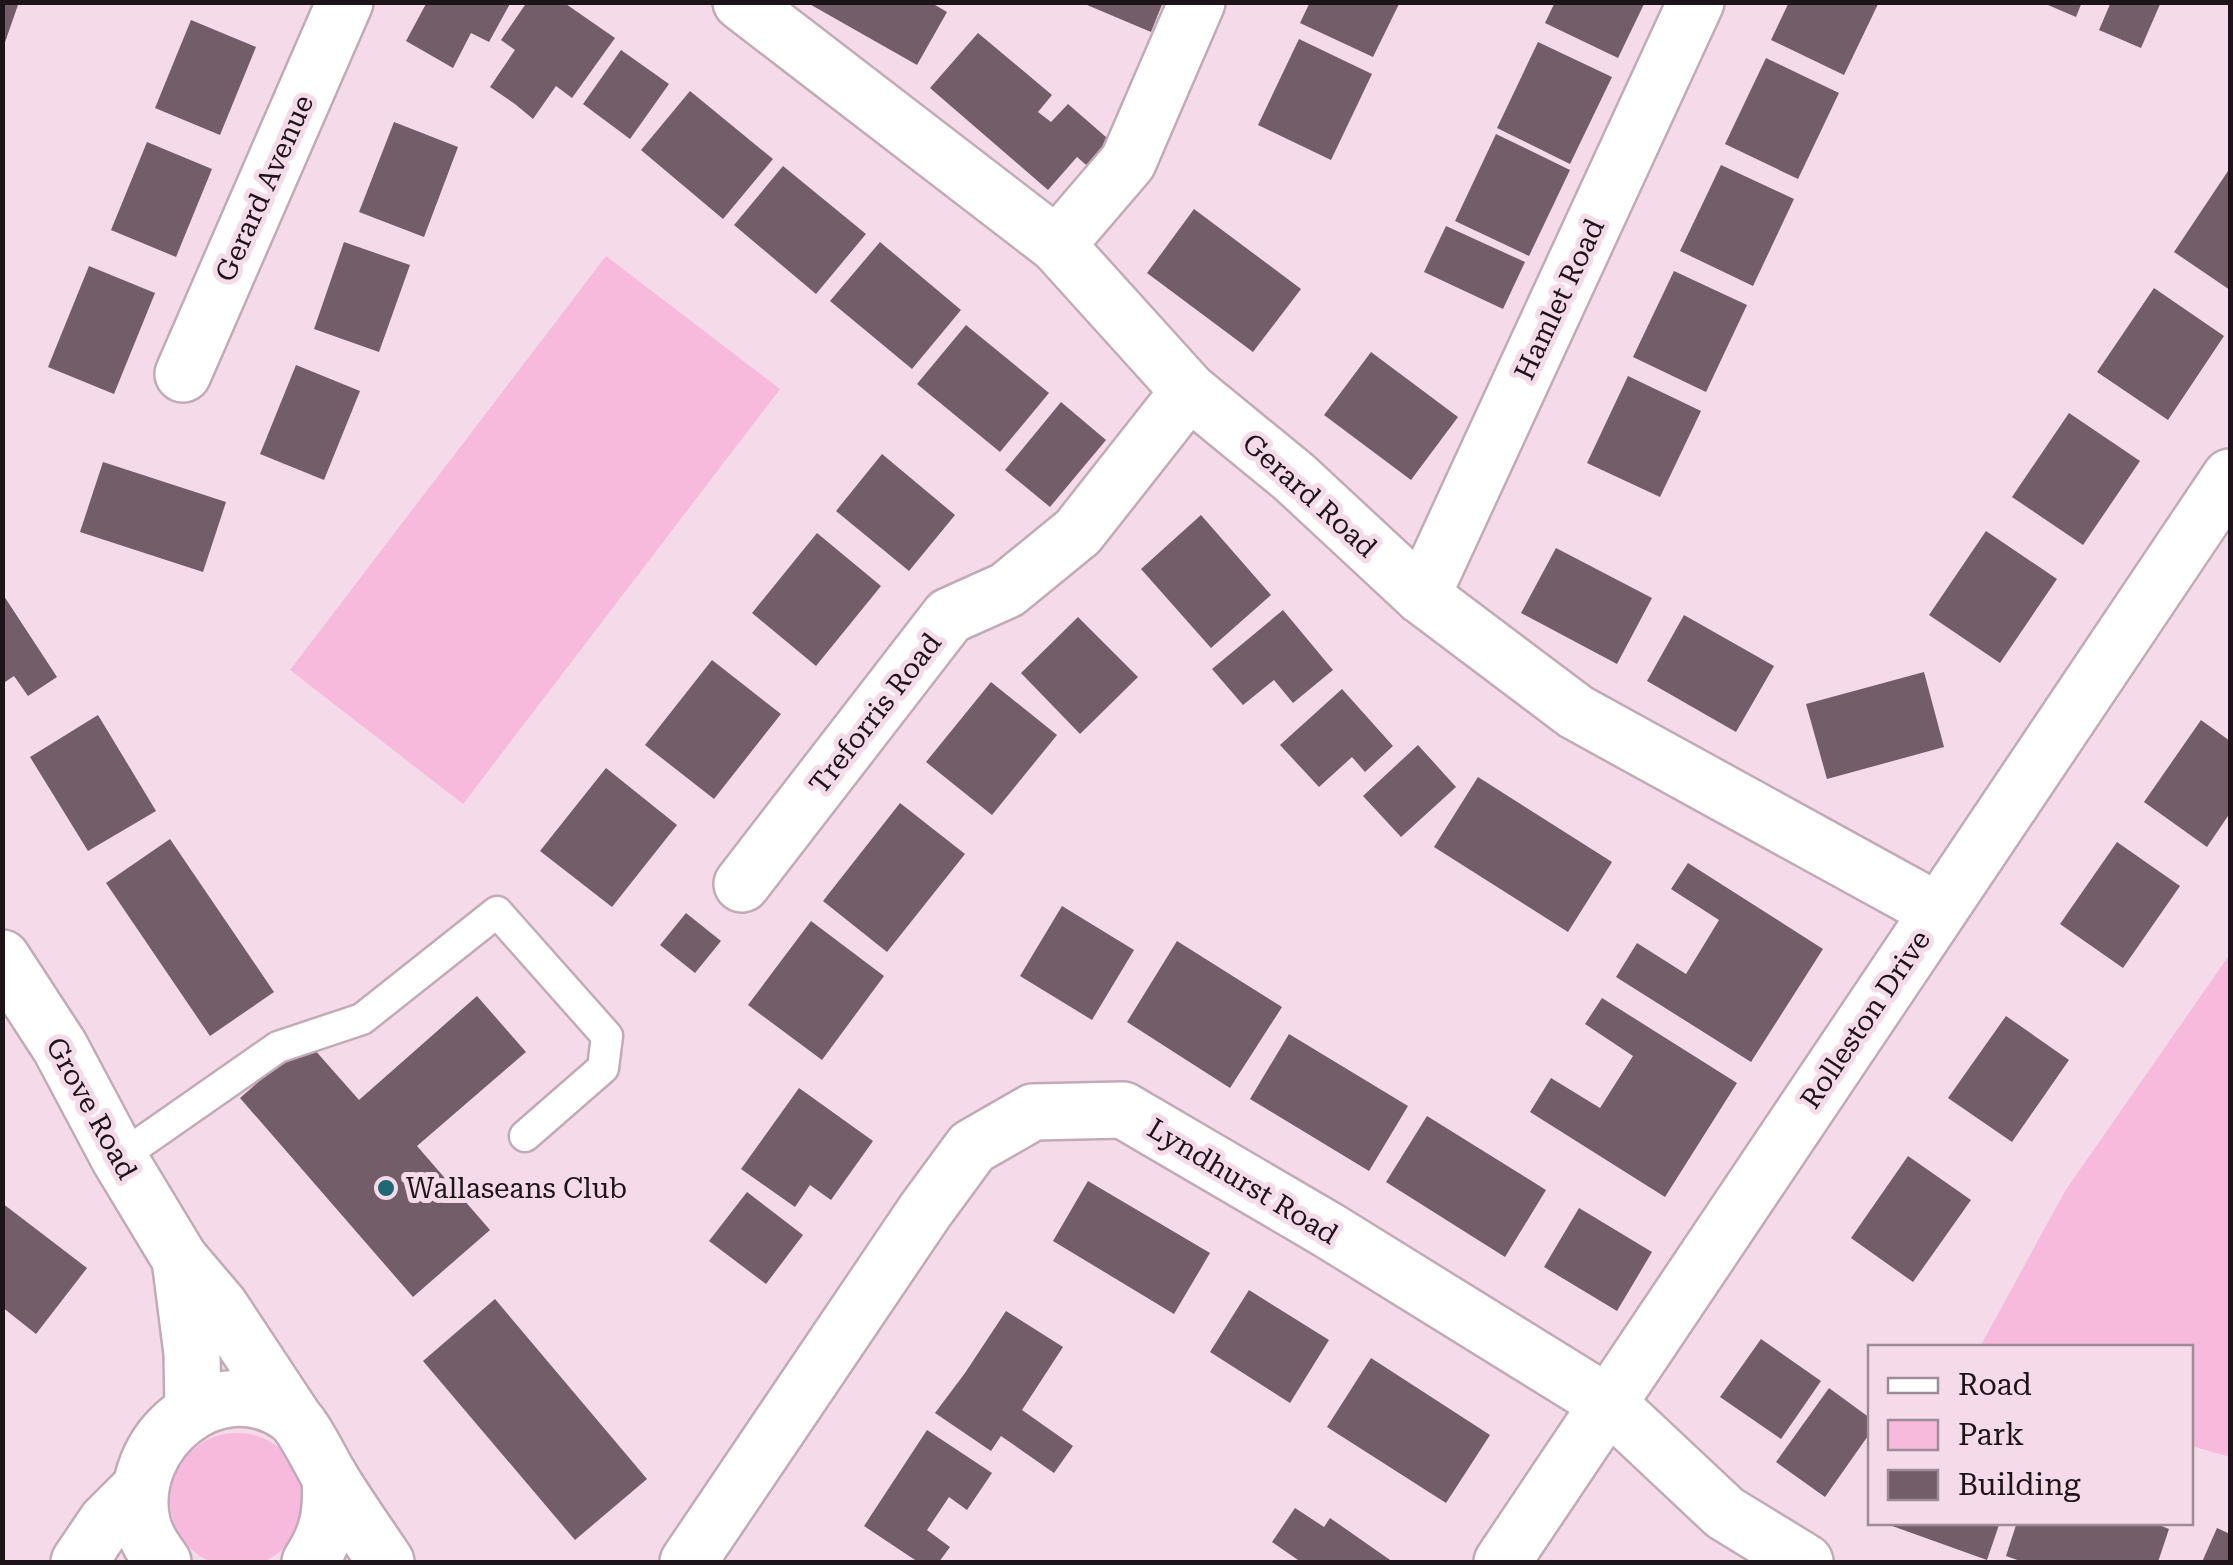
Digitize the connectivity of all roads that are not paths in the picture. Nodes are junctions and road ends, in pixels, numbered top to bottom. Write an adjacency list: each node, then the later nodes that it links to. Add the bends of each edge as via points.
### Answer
1 (346, 2): 6 (street, Gerard Avenue)
2 (740, 2): 5 (street, Gerard Road)
3 (1197, 2): 5 (street, via 1128,162)
4 (1696, 2): 9 (street, Hamlet Road)
5 (1058, 245): 7 (street, Gerard Road)
6 (184, 374)
7 (1189, 391): 9 (street, Gerard Road); 10 (street, Treforris Road, via 1078,532 1007,590 949,616)
8 (2230, 477): 11 (street, Rolleston Drive)
9 (1422, 596): 11 (street, Gerard Road, via 1576,712)
10 (742, 884)
11 (1938, 911): 16 (street, Rolleston Drive)
12 (2, 958): 14 (street, Grove Road, via 60,1046)
13 (525, 1136): 14 (lane, via 603,1068 606,1036 498,912 362,1020 278,1047)
14 (120, 1158): 15 (street, Grove Road)
15 (180, 1259): 17 (street, Grove Road); 18 (street, Grove Road, via 220,1306)
16 (1609, 1404): 25 (street, Lyndhurst Road, via 1124,1110 1033,1112 972,1147); 26 (street, Rolleston Drive); 27 (street, Lyndhurst Road, via 1725,1513)
17 (193, 1410): 18 (street, via 244,1397); 20 (street, via 165,1434)
18 (292, 1415): 19 (street, Grove Road)
19 (330, 1478): 23 (street, via 328,1527); 24 (street)
20 (140, 1488): 21 (street); 22 (street, via 142,1527)
21 (79, 1562)
22 (163, 1562)
23 (310, 1562)
24 (386, 1562)
25 (688, 1562)
26 (1502, 1562)
27 (1805, 1562)

